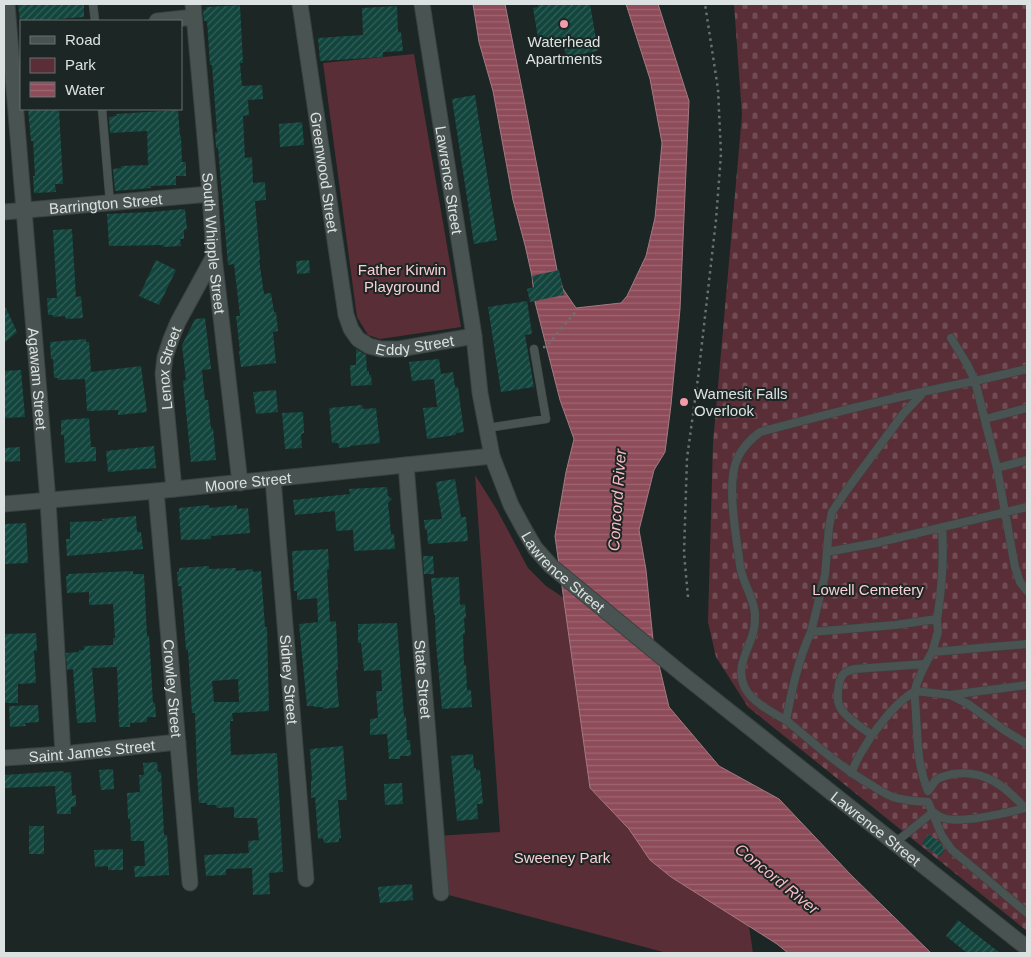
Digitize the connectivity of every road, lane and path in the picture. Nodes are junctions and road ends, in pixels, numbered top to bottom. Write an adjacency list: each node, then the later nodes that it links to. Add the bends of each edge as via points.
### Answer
1 (7, 4): 9 (street, Agawam Street)
2 (93, 4): 7 (lane)
3 (300, 4): 19 (street, Greenwood Street, via 346,315)
4 (422, 4): 17 (street, Lawrence Street)
5 (705, 4): 43 (path, via 718,89 721,154 687,458 684,553)
6 (193, 11): 8 (street); 11 (street, South Whipple Street)
7 (95, 20)
8 (160, 20)
9 (12, 34): 13 (street, Agawam Street)
10 (102, 110): 12 (lane)
11 (210, 194): 12 (street, Barrington Street); 15 (street, South Whipple Street)
12 (110, 203): 13 (street, Barrington Street)
13 (25, 211): 14 (street, Barrington Street); 36 (street, Agawam Street)
14 (4, 212)
15 (214, 256): 33 (street, South Whipple Street); 34 (street, Lenox Street, via 170,339 163,374)
16 (577, 310): 20 (path)
17 (474, 336): 19 (street, Eddy Street, via 381,350); 27 (street, Lawrence Street)
18 (951, 338): 23 (lane)
19 (358, 339)
20 (546, 347)
21 (534, 348): 27 (lane, via 546,419)
22 (1027, 369): 23 (lane)
23 (975, 381): 24 (lane); 26 (lane)
24 (925, 391): 41 (lane, via 904,414 832,512); 52 (lane, via 760,432 737,458 732,476 735,524 742,573 755,615 741,678 754,699)
25 (1027, 408): 26 (lane)
26 (985, 419): 31 (lane)
27 (486, 428): 28 (street, Lawrence Street)
28 (492, 456): 30 (street, Moore Street); 63 (street, Lawrence Street, via 511,505 535,548 551,566)
29 (1027, 460): 31 (lane)
30 (406, 465): 32 (street, Moore Street); 66 (street, State Street)
31 (996, 468): 39 (lane)
32 (273, 479): 33 (street, Moore Street); 64 (street, Sidney Street)
33 (240, 483): 34 (street, Moore Street)
34 (174, 489): 35 (street, Moore Street)
35 (156, 491): 36 (street, Moore Street); 54 (street, Crowley Street)
36 (48, 501): 37 (street, Moore Street); 56 (street, Agawam Street)
37 (4, 504)
38 (1027, 507): 39 (lane)
39 (1006, 512): 40 (lane); 42 (lane, via 1015,567)
40 (942, 527): 41 (lane); 44 (lane, via 943,565)
41 (827, 552): 45 (lane, via 825,575)
42 (1027, 591)
43 (688, 597)
44 (937, 619): 45 (lane); 47 (lane, via 938,632)
45 (810, 632): 52 (lane, via 799,660)
46 (1027, 644): 47 (lane)
47 (932, 652): 48 (lane)
48 (925, 664): 50 (lane); 53 (lane, via 855,669 842,675 839,705)
49 (1027, 685): 51 (lane)
50 (915, 691): 51 (lane); 53 (lane, via 903,698); 59 (lane, via 919,764)
51 (950, 695): 55 (lane)
52 (786, 720): 58 (lane)
53 (872, 735): 58 (lane)
54 (178, 742): 56 (street, Saint James Street); 65 (street, Crowley Street)
55 (1027, 744)
56 (63, 754): 57 (street, Saint James Street)
57 (4, 758)
58 (851, 773): 60 (lane, via 894,797)
59 (928, 791): 60 (lane); 61 (lane, via 936,780 964,772 997,782)
60 (928, 802): 62 (lane)
61 (1026, 808): 62 (lane, via 956,820)
62 (933, 812): 63 (lane); 67 (lane, via 942,836 952,850)
63 (896, 842): 68 (street, Lawrence Street)
64 (306, 879)
65 (190, 883)
66 (441, 893)
67 (1027, 913)
68 (1027, 948)

